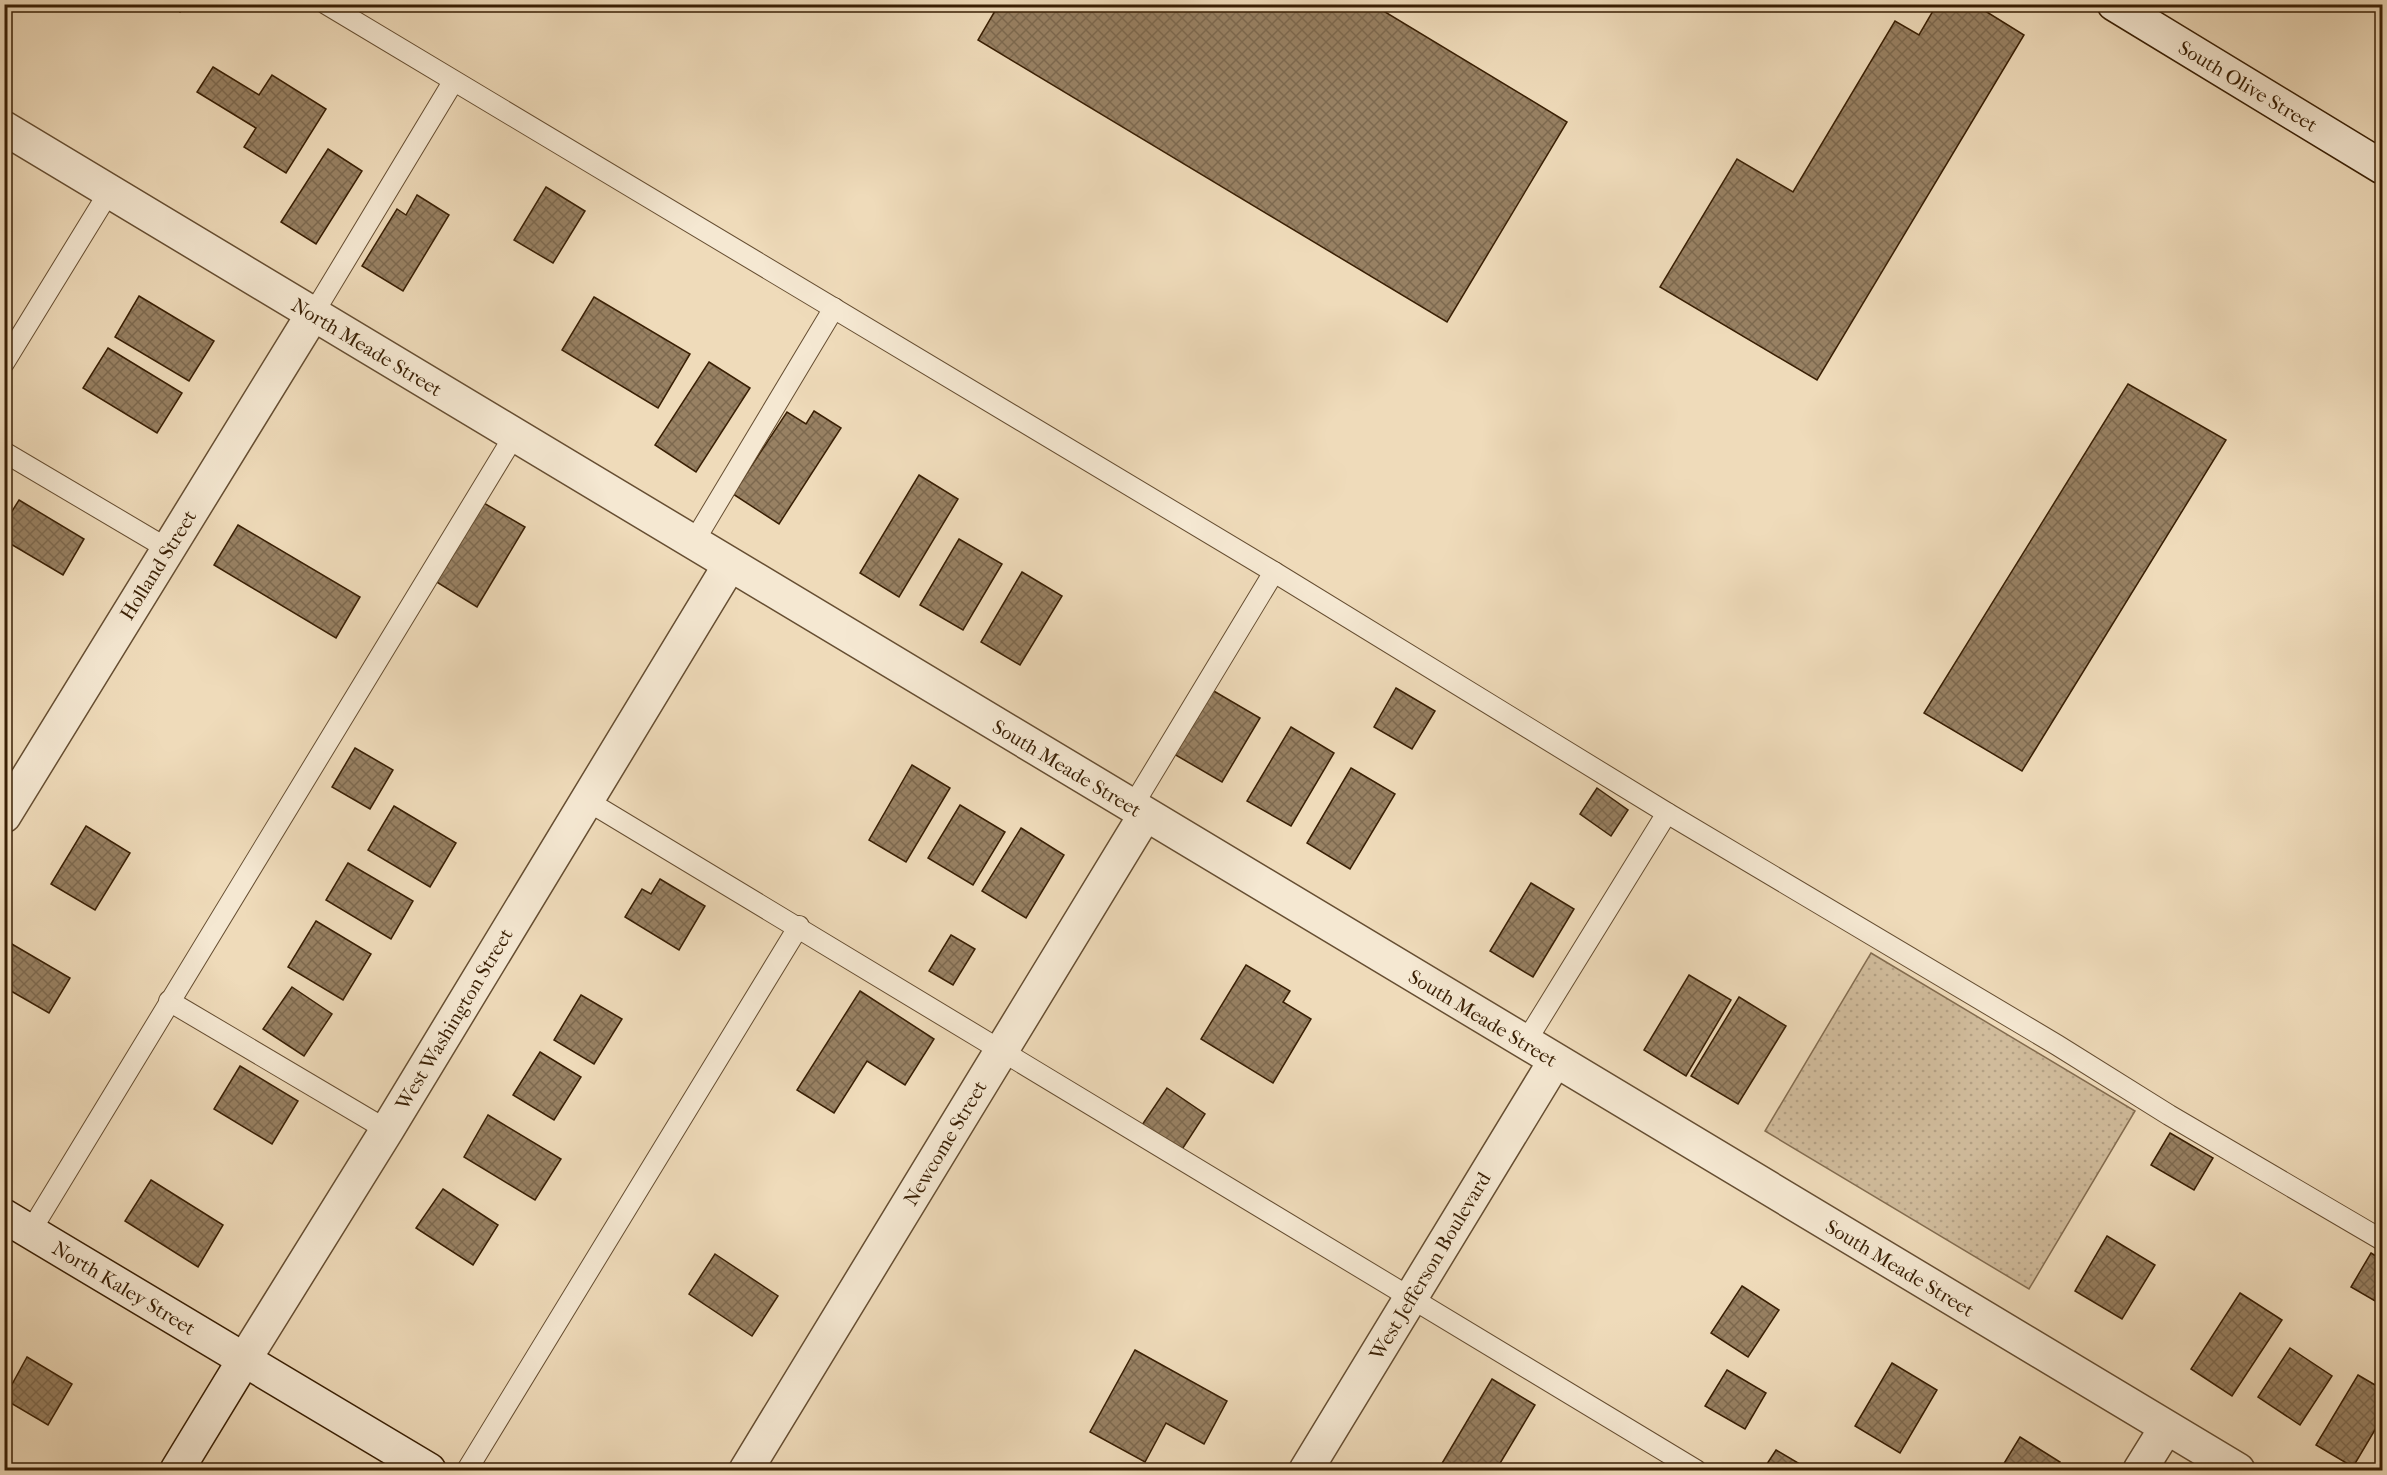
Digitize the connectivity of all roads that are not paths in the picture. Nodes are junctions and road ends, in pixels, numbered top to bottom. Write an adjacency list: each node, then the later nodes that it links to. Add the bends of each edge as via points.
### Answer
1 (326, 4): 3 (lane)
2 (2114, 4): 5 (street, South Olive Street)
3 (453, 82): 7 (lane); 8 (lane)
4 (4, 128): 6 (street, North Meade Street)
5 (2382, 167)
6 (109, 192): 8 (street, North Meade Street); 9 (lane)
7 (834, 308): 12 (lane); 15 (lane)
8 (313, 314): 10 (street, North Meade Street); 13 (street, Holland Street)
9 (4, 363)
10 (514, 436): 12 (street, North Meade Street); 21 (lane)
11 (4, 452): 13 (lane)
12 (693, 543): 14 (street, North Meade Street)
13 (168, 549): 19 (street, Holland Street)
14 (729, 566): 16 (street, West Washington Street); 17 (street, South Meade Street)
15 (1274, 572): 17 (lane); 18 (lane)
16 (586, 800): 20 (lane); 25 (street, West Washington Street)
17 (1138, 811): 22 (street, South Meade Street); 23 (street, Newcome Street)
18 (1667, 813): 22 (lane); 27 (lane)
19 (4, 816)
20 (799, 926): 23 (lane); 33 (lane)
21 (169, 1001): 25 (lane); 26 (lane)
22 (1525, 1043): 24 (street, South Meade Street)
23 (1001, 1052): 28 (lane); 34 (street, Newcome Street)
24 (1555, 1061): 28 (street, West Jefferson Boulevard); 30 (street, South Meade Street)
25 (387, 1130): 29 (street, West Washington Street)
26 (17, 1224): 29 (street, North Kaley Street)
27 (2382, 1240)
28 (1411, 1299): 35 (street, West Jefferson Boulevard); 36 (lane)
29 (244, 1360): 31 (street, West Washington Street); 32 (street, North Kaley Street)
30 (2166, 1428): 37 (street); 38 (street, South Meade Street)
31 (177, 1470)
32 (429, 1470)
33 (467, 1470)
34 (746, 1470)
35 (1306, 1470)
36 (1696, 1470)
37 (2140, 1470)
38 (2238, 1470)

